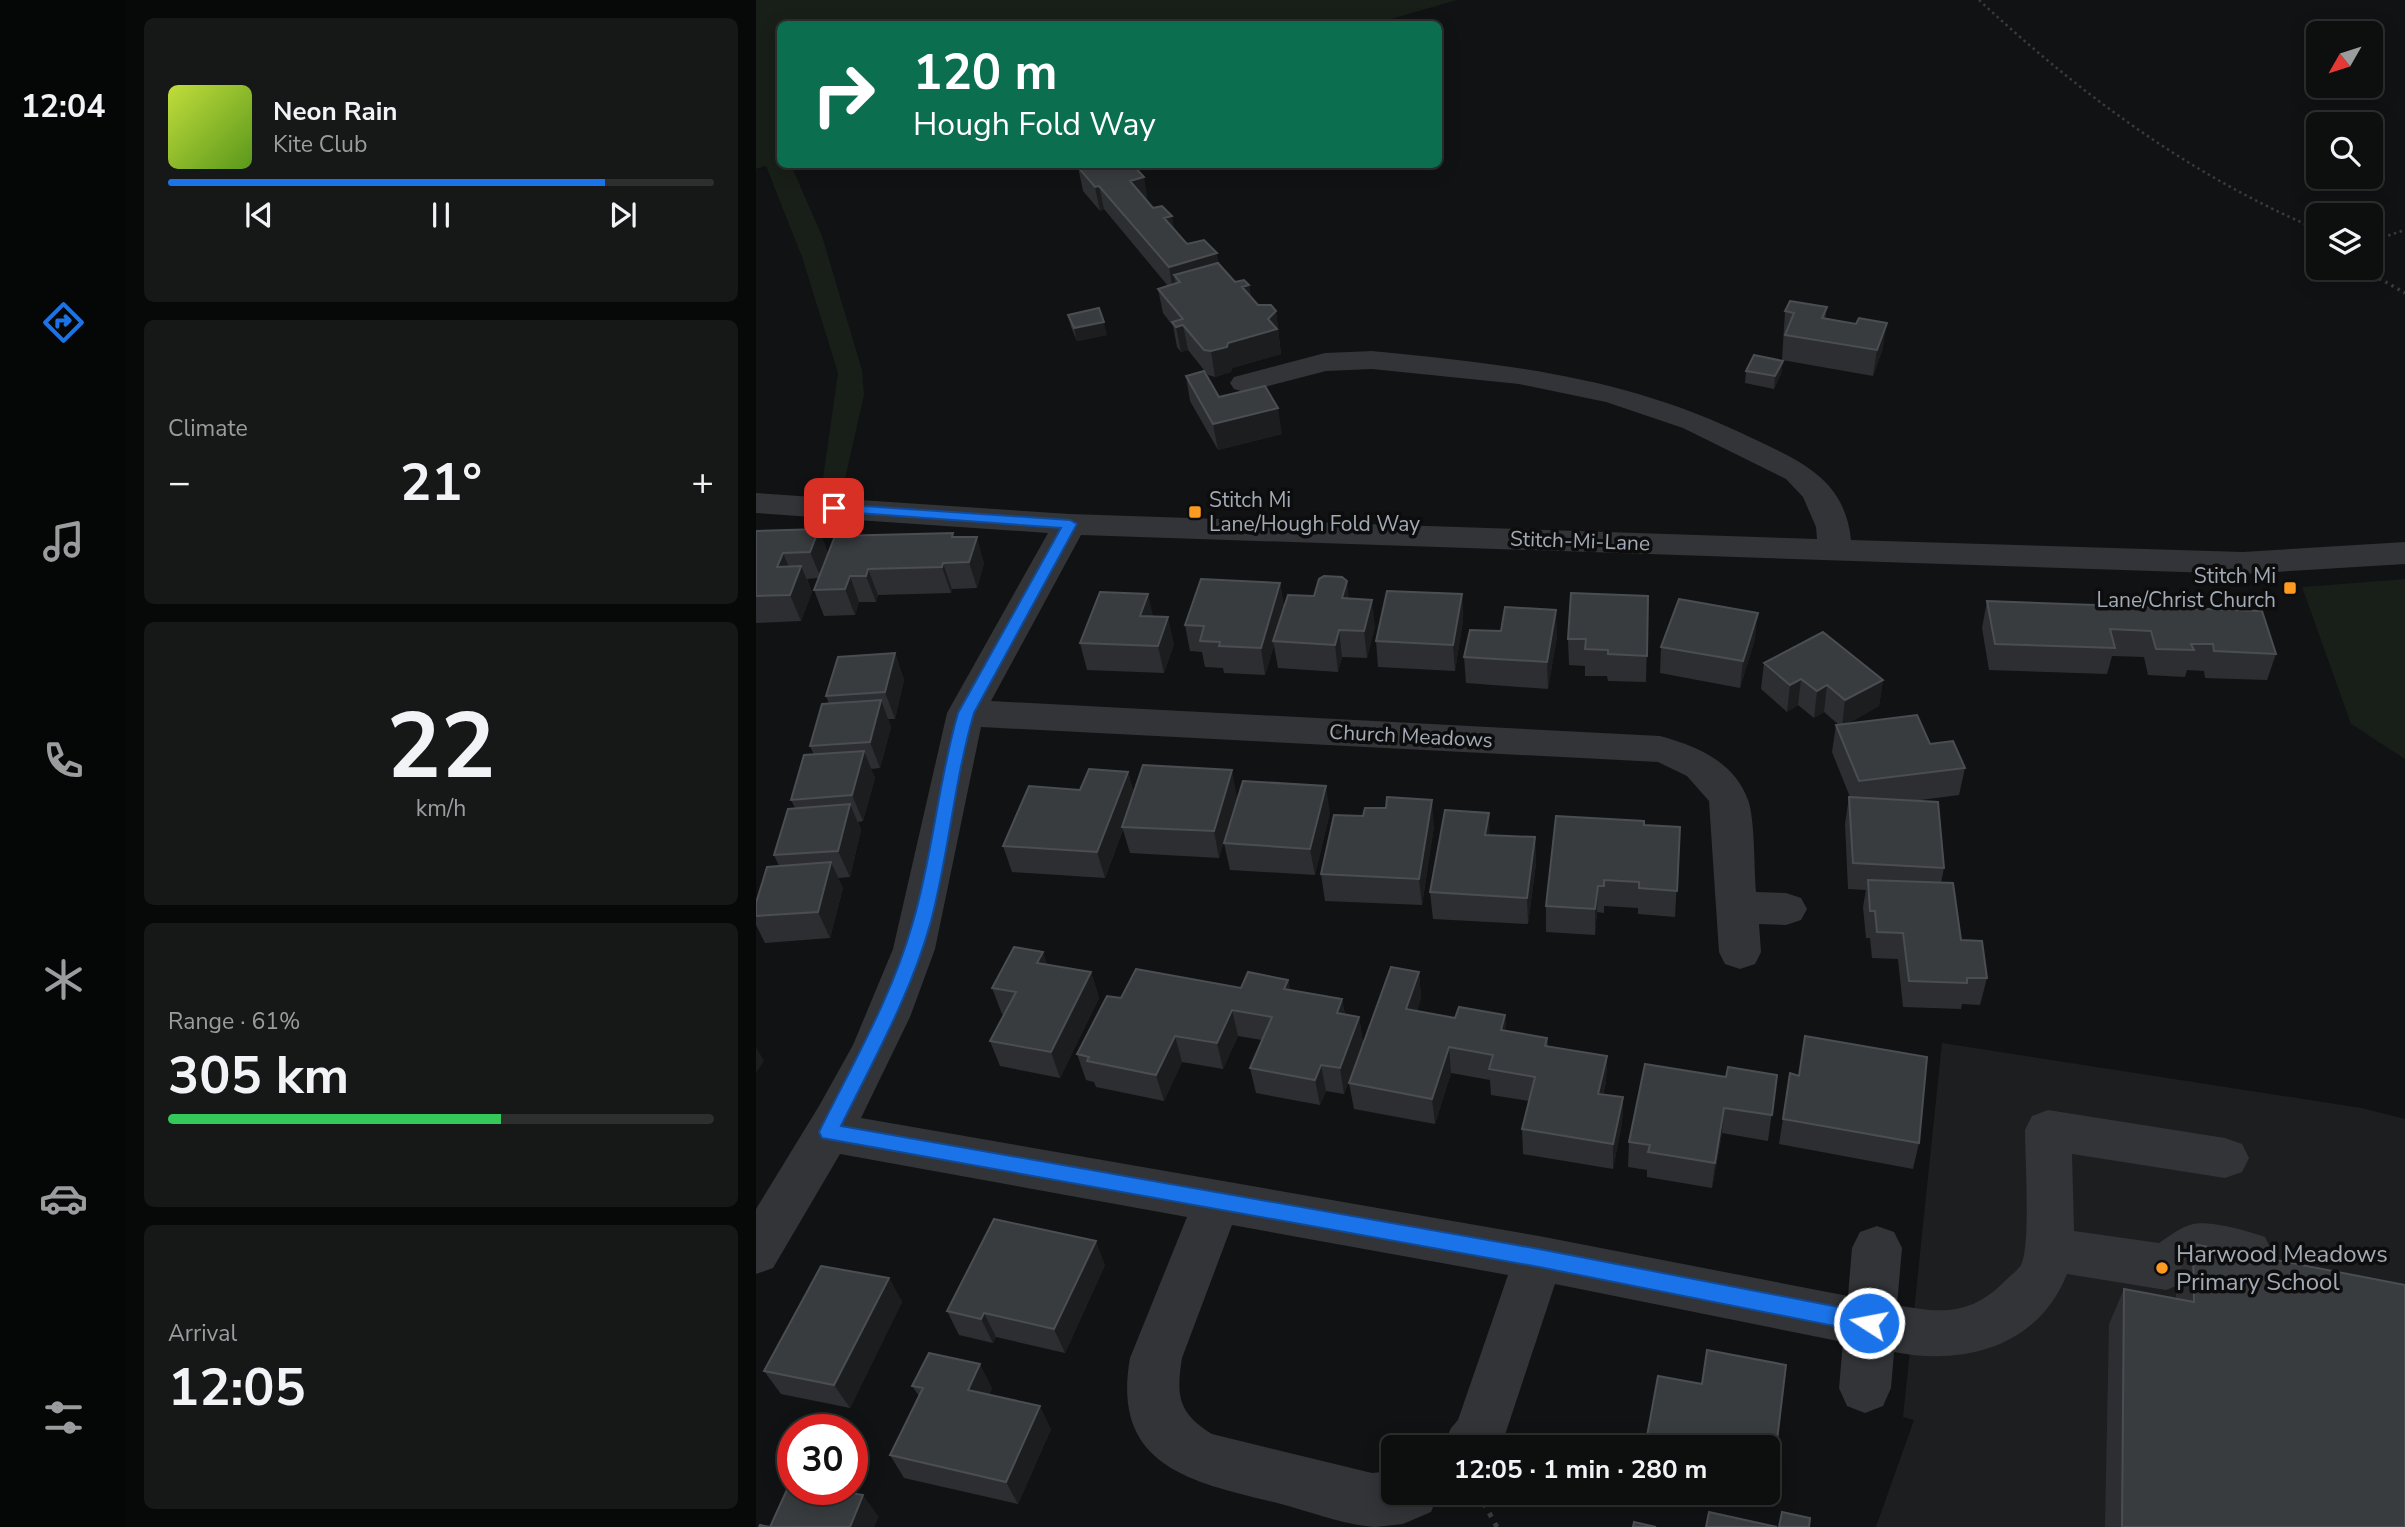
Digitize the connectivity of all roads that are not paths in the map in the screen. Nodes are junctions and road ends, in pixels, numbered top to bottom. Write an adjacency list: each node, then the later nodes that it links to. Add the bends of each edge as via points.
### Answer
1 (1245, 383): 4 (street, via 1325,362 1372,360 1519,375 1613,394 1695,421 1797,472 1818,494 1833,527)
2 (756, 503): 3 (street, Stitch-Mi-Lane)
3 (1070, 524): 4 (street, Stitch-Mi-Lane); 6 (street)
4 (1835, 550): 5 (street, Stitch-Mi-Lane, via 2243,563)
5 (2405, 553)
6 (966, 713): 7 (street, Church Meadows, via 1660,749 1703,767 1719,782 1729,801); 10 (street, via 923,920 903,982)
7 (1737, 907): 8 (street); 9 (street, Church Meadows)
8 (1786, 909)
9 (1740, 952)
10 (829, 1132): 12 (street); 15 (street)
11 (2225, 1158): 14 (street, via 2048,1130)
12 (1217, 1200): 17 (street); 21 (street, via 1156,1358 1152,1402 1163,1427 1180,1446 1202,1458)
13 (1877, 1248): 18 (street)
14 (2048, 1250): 16 (street, via 2166,1267 2196,1245); 18 (street, via 2042,1276 2005,1315 1980,1330 1950,1336)
15 (756, 1252)
16 (2248, 1252)
17 (1539, 1258): 18 (street); 20 (street)
18 (1869, 1323): 19 (street)
19 (1865, 1388)
20 (1479, 1435)
21 (1381, 1499)

